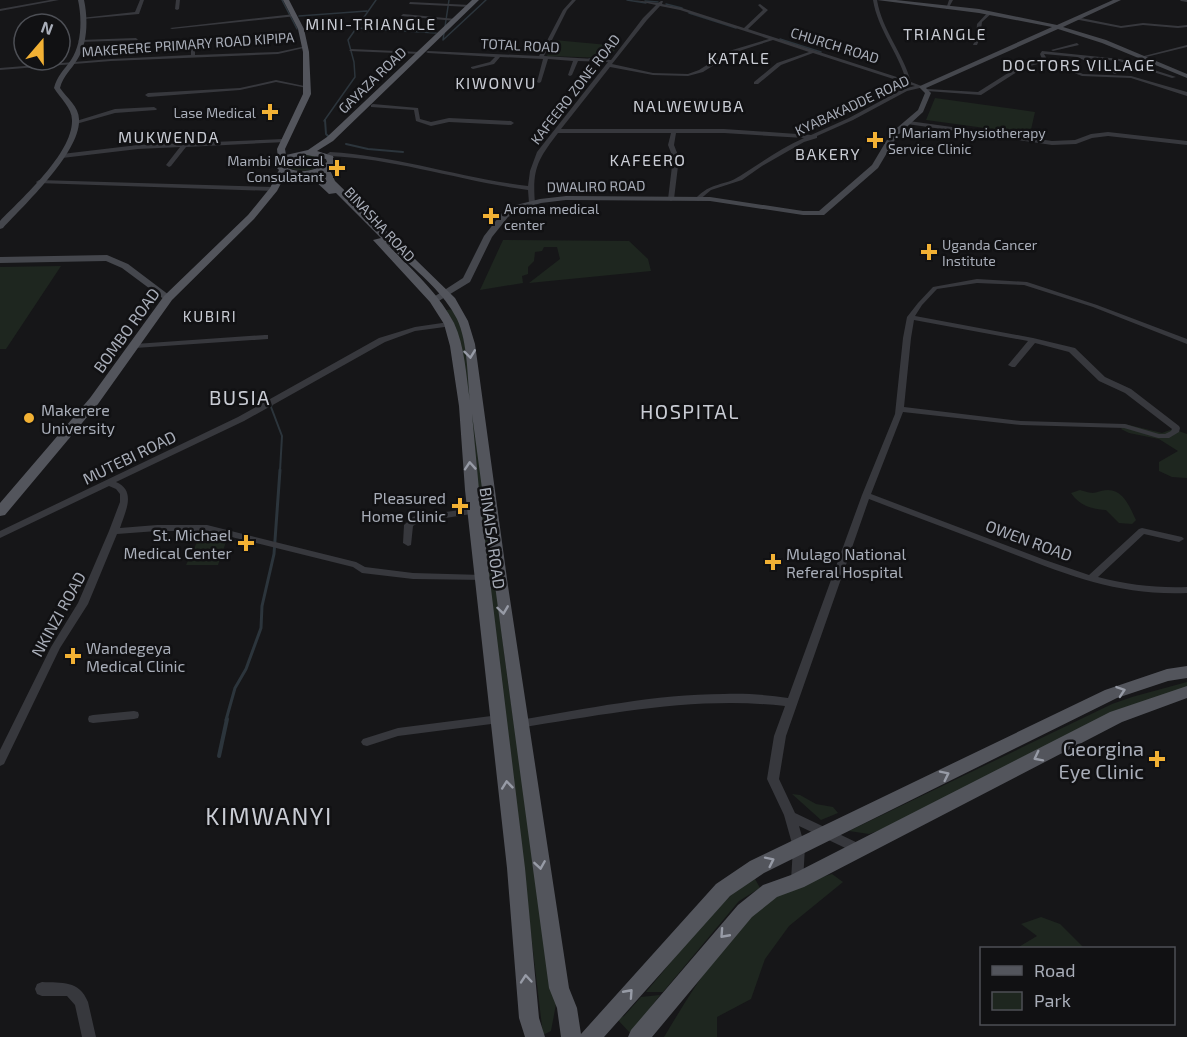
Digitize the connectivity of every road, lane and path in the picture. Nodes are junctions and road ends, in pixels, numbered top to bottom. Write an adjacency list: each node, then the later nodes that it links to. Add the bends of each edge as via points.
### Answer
1 (57, 0): 23 (street)
2 (81, 0): 27 (street)
3 (142, 0): 27 (street, via 137,13)
4 (178, 0): 22 (street)
5 (286, 0): 25 (main road)
6 (476, 0): 20 (main road, GAYAZA ROAD)
7 (483, 0): 47 (main road, GAYAZA ROAD)
8 (574, 0): 52 (street, via 565,10)
9 (635, 0): 16 (street, CHURCH ROAD)
10 (875, 0): 64 (street, via 883,31)
11 (880, 0): 12 (street)
12 (888, 0): 21 (street)
13 (951, 0): 21 (street)
14 (1118, 0): 28 (street)
15 (1182, 0): 17 (street)
16 (662, 2): 33 (street, CHURCH ROAD); 56 (street, KAFEERO ZONE ROAD)
17 (1187, 2)
18 (410, 3): 20 (street)
19 (760, 5): 33 (street, via 766,10)
20 (470, 6): 29 (main road, GAYAZA ROAD)
21 (947, 8): 24 (street)
22 (177, 9)
23 (0, 10)
24 (990, 13): 30 (street); 38 (street, via 979,22)
25 (295, 15): 32 (street); 42 (main road)
26 (403, 15): 29 (street)
27 (83, 18): 37 (street)
28 (1076, 18): 30 (street); 31 (street, via 1121,27)
29 (456, 20): 47 (main road, GAYAZA ROAD)
30 (1055, 26): 51 (street); 68 (street)
31 (1187, 26)
32 (172, 28)
33 (744, 30): 35 (street, CHURCH ROAD)
34 (136, 39): 37 (street)
35 (774, 39): 44 (street, CHURCH ROAD); 56 (street, CHURCH ROAD, via 729,53 691,75 662,75)
36 (202, 40): 49 (street, via 202,44 193,47)
37 (80, 41): 45 (street)
38 (975, 44)
39 (1077, 44): 46 (street)
40 (1187, 46): 51 (street)
41 (124, 47): 45 (street)
42 (306, 48): 49 (street, MAKERERE PRIMARY ROAD KIPIPA, via 278,53); 67 (main road)
43 (351, 50): 47 (street, TOTAL ROAD)
44 (815, 51): 64 (street, CHURCH ROAD); 66 (street, via 783,61)
45 (77, 52): 55 (street)
46 (1044, 52): 48 (street); 54 (street)
47 (424, 53): 50 (street, TOTAL ROAD); 71 (main road, GAYAZA ROAD); 82 (main road, GAYAZA ROAD, via 330,140)
48 (1074, 54): 61 (street); 63 (street, via 1120,60)
49 (193, 56): 57 (street, MAKERERE PRIMARY ROAD KIPIPA)
50 (498, 56): 52 (street, TOTAL ROAD); 58 (street, via 492,63)
51 (1143, 57): 62 (street)
52 (543, 58): 53 (street, TOTAL ROAD); 65 (street)
53 (576, 59): 56 (street, TOTAL ROAD); 60 (street)
54 (1045, 60): 61 (street, via 1082,75); 68 (street, via 1021,67 979,94)
55 (72, 62)
56 (610, 63): 76 (street, KAFEERO ZONE ROAD)
57 (72, 64)
58 (473, 68)
59 (63, 72): 73 (street, via 57,88 73,111)
60 (570, 75)
61 (1125, 76): 69 (street)
62 (1187, 76)
63 (1174, 77)
64 (909, 81): 68 (street, CHURCH ROAD)
65 (539, 82)
66 (756, 83)
67 (307, 87): 70 (street, via 276,81 240,89); 79 (main road, via 306,98)
68 (925, 88): 75 (street, DWALIRO ROAD, via 921,111); 78 (street, KYABAKADDE ROAD, via 905,90)
69 (1187, 94)
70 (148, 95)
71 (373, 106): 74 (street, via 416,109 418,120 428,124 448,120); 83 (main road, GAYAZA ROAD, via 338,140)
72 (154, 110): 73 (street, via 115,111)
73 (76, 123): 84 (street, via 73,140)
74 (511, 123)
75 (909, 123): 80 (street, via 1052,143 1108,134); 93 (street, DWALIRO ROAD, via 894,135 874,166 821,213)
76 (557, 131): 77 (street); 91 (street, KAFEERO ZONE ROAD, via 531,167)
77 (674, 131): 78 (street); 92 (street, via 671,145 676,158)
78 (815, 136): 93 (street, KYABAKADDE ROAD, via 740,179 709,189)
79 (284, 142): 81 (street); 82 (main road); 85 (main road)
80 (1187, 143)
81 (184, 145): 84 (street); 86 (street)
82 (306, 153): 83 (main road); 85 (main road)
83 (329, 155): 87 (main road, via 331,163); 91 (street, via 376,156 461,177)
84 (62, 156): 90 (street)
85 (282, 159): 89 (main road)
86 (169, 165)
87 (325, 168): 88 (main road, BOMBO ROAD); 97 (main road, BINAISA ROAD, via 346,199)
88 (299, 173): 89 (main road, BOMBO ROAD); 97 (main road, BINASHA ROAD, via 322,183)
89 (279, 180): 90 (street); 98 (main road, BOMBO ROAD, via 251,218)
90 (39, 182): 95 (street)
91 (530, 188): 94 (street, KAFEERO ZONE ROAD)
92 (671, 199): 93 (street, DWALIRO ROAD); 94 (street, DWALIRO ROAD, via 558,199)
93 (698, 199)
94 (532, 203): 97 (street, DWALIRO ROAD, via 501,219 488,236 467,280)
95 (0, 226)
96 (0, 260): 98 (street, via 107,258 125,266)
97 (439, 297): 100 (main road, BINAISA ROAD); 126 (main road, BINAISA ROAD, one-way to 126, via 463,321 469,344)
98 (168, 298): 104 (main road, BOMBO ROAD)
99 (911, 317): 102 (street); 103 (street, via 935,288 977,281 1031,285); 106 (street)
100 (449, 324): 107 (street, MUTEBI ROAD, via 401,332 352,355 271,404); 110 (main road, BINAISA ROAD, one-way to 100, via 465,406)
101 (264, 337): 104 (street)
102 (1033, 340): 105 (street); 106 (street, via 1072,350 1102,379 1128,391 1175,425 1175,432 1158,436 1125,426 1021,423)
103 (1187, 342)
104 (135, 346): 109 (main road, BOMBO ROAD, via 94,401)
105 (1012, 364)
106 (899, 409): 108 (street)
107 (110, 483): 111 (street, NKINZI ROAD, via 124,494); 112 (street, MUTEBI ROAD)
108 (866, 495): 115 (street, OWEN ROAD); 121 (street)
109 (2, 509)
110 (475, 511): 114 (street, via 416,519 409,525); 116 (main road, BINAISA ROAD)
111 (114, 531): 116 (street, via 207,528 362,570); 128 (street, NKINZI ROAD, via 83,604 56,647)
112 (0, 536)
113 (1179, 539): 115 (street, via 1142,531)
114 (408, 543)
115 (1092, 577): 117 (street, OWEN ROAD, via 1145,590)
116 (483, 578): 125 (main road, BINAISA ROAD)
117 (1187, 590)
118 (1187, 672): 120 (main road, one-way to 118, via 1167,675)
119 (1187, 692): 123 (main road)
120 (1096, 701): 123 (main road); 130 (main road, one-way to 120)
121 (790, 702): 126 (street, via 706,698); 129 (street, via 773,776)
122 (134, 715): 124 (street)
123 (1116, 717): 132 (main road, one-way to 132)
124 (93, 719)
125 (499, 719): 127 (street, via 398,732); 136 (main road, BINAISA ROAD, one-way to 125, via 529,1018)
126 (518, 724): 137 (main road, BINAISA ROAD, one-way to 137, via 559,988 567,1008)
127 (367, 741)
128 (0, 761)
129 (790, 816): 130 (street); 131 (street)
130 (826, 834): 131 (main road); 132 (street)
131 (799, 847): 133 (street); 138 (main road, one-way to 131, via 723,890 757,867)
132 (858, 849): 133 (main road)
133 (797, 880): 139 (main road, one-way to 139, via 771,891 745,911)
134 (42, 989): 135 (street, via 70,990 79,999)
135 (89, 1037)
136 (535, 1037)
137 (571, 1037)
138 (590, 1037)
139 (638, 1037)

